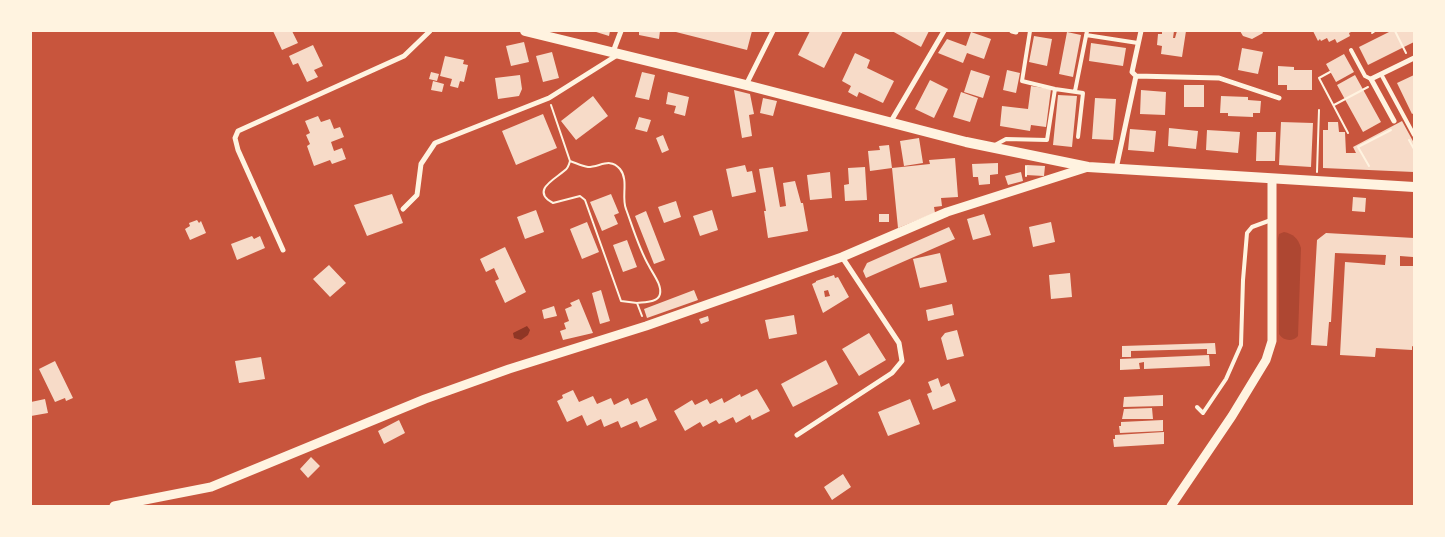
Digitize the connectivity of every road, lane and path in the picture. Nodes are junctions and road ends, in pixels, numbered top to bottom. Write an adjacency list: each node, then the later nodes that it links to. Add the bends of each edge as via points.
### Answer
1 (430, 31): 47 (street, via 404,56 238,131 235,138 238,150)
2 (525, 31): 14 (main road)
3 (621, 31): 14 (street)
4 (773, 31): 20 (street)
5 (944, 31): 29 (street)
6 (1030, 31): 21 (lane, via 1022,81)
7 (1141, 31): 12 (street)
8 (1375, 31): 11 (path)
9 (1395, 31): 15 (path)
10 (1087, 33): 12 (lane); 22 (lane)
11 (1372, 33)
12 (1138, 43): 18 (street, via 1132,72)
13 (1351, 50): 19 (lane, via 1365,76)
14 (616, 53): 20 (main road); 23 (street)
15 (1412, 59): 17 (street)
16 (1330, 72): 25 (path, via 1319,78)
17 (1380, 74): 19 (street); 30 (lane)
18 (1136, 76): 24 (street, via 1219,78); 40 (street)
19 (1373, 82): 25 (path); 28 (street)
20 (746, 85): 29 (main road)
21 (1056, 89): 22 (lane); 35 (lane, via 1047,140 1006,139)
22 (1075, 91): 34 (lane, via 1083,92)
23 (548, 98): 37 (path); 45 (street, via 435,143 421,164 417,195)
24 (1279, 98)
25 (1333, 105): 32 (path)
26 (1319, 110): 42 (path)
27 (1414, 120): 30 (lane)
28 (1394, 121)
29 (890, 123): 35 (main road)
30 (1407, 123): 33 (lane)
31 (1392, 129): 38 (path, via 1358,147)
32 (1348, 133)
33 (1414, 135)
34 (1078, 137)
35 (992, 147): 36 (main road)
36 (1027, 154): 39 (main road); 43 (path, via 1025,174)
37 (570, 160): 49 (path, via 591,167 606,162 620,168 623,174 623,203 660,293 651,302); 49 (path, via 566,170 546,185 545,196 553,203 580,196 585,200 620,301)
38 (1369, 166)
39 (1088, 167): 40 (main road); 43 (street)
40 (1116, 169): 41 (main road)
41 (1272, 179): 42 (main road); 46 (street)
42 (1316, 182): 44 (main road)
43 (1029, 186): 48 (street, via 947,212)
44 (1414, 187)
45 (403, 209)
46 (1271, 220): 51 (lane, via 1252,227 1246,233 1241,345 1226,379 1203,413); 54 (street, via 1272,341 1266,360)
47 (283, 250)
48 (842, 257): 50 (street); 52 (street, via 899,343 902,361 892,372)
49 (637, 303): 50 (path)
50 (646, 326): 53 (street, via 426,399 211,487)
51 (1197, 407)
52 (797, 435)
53 (114, 506)
54 (1171, 506)

